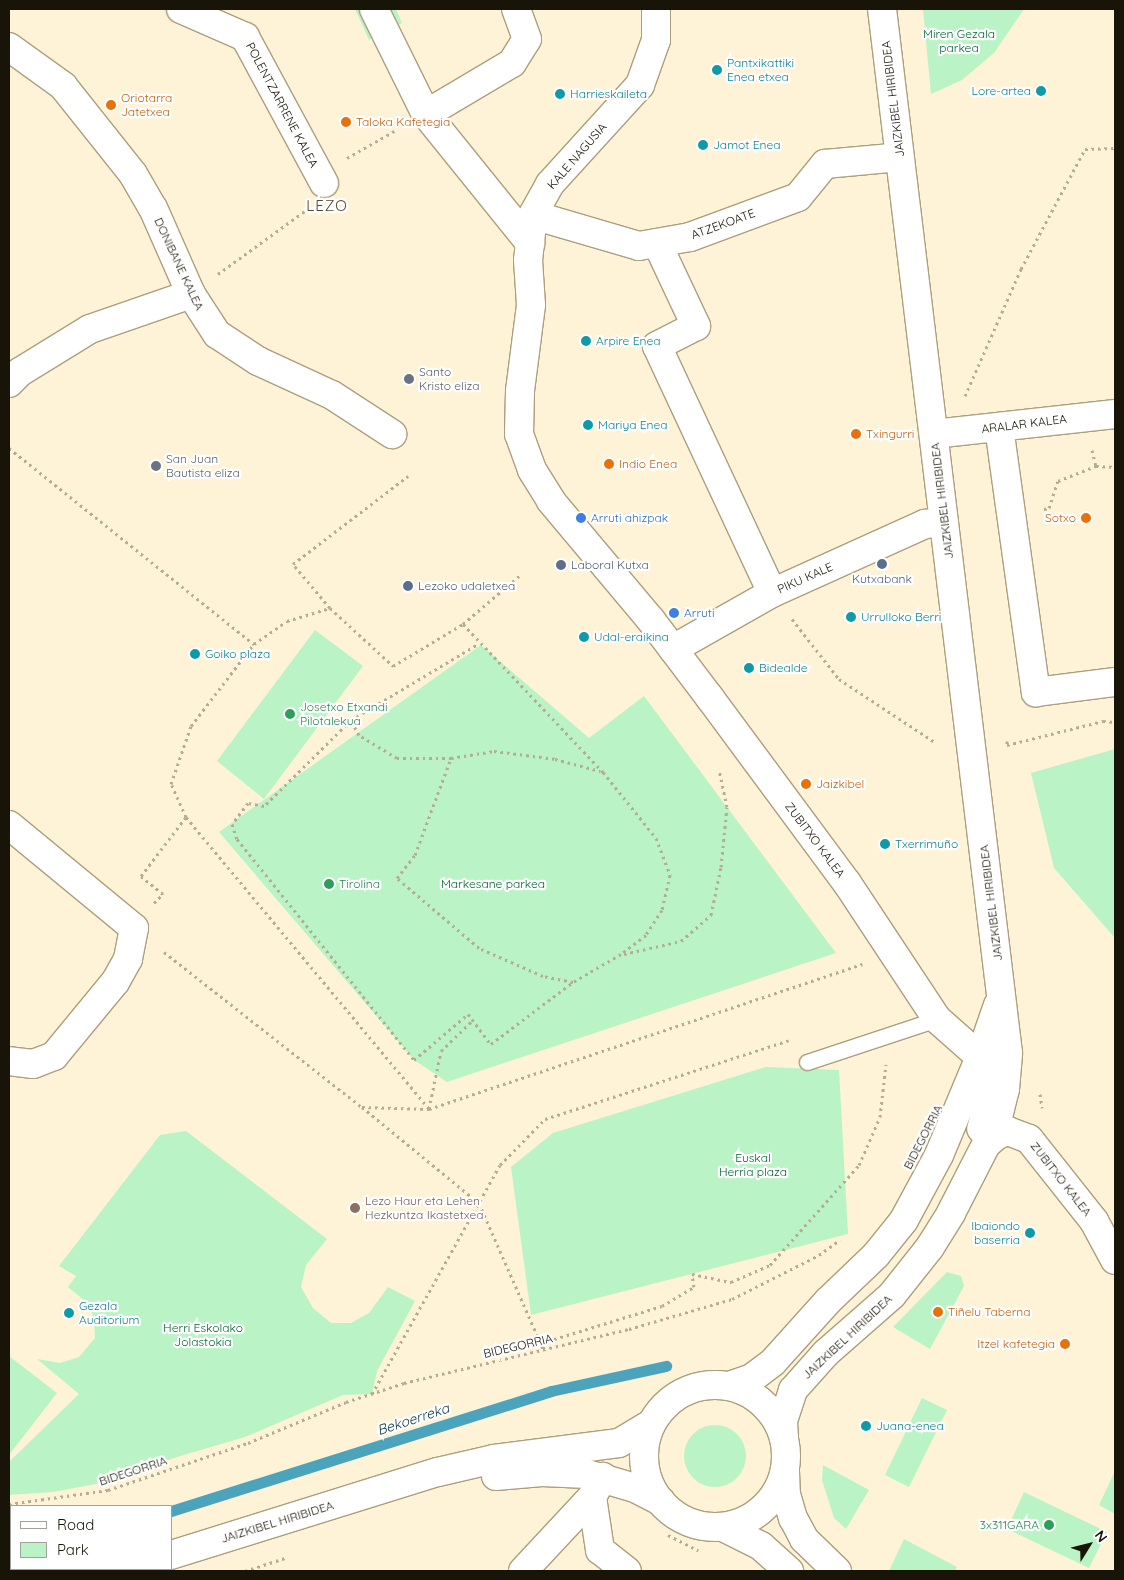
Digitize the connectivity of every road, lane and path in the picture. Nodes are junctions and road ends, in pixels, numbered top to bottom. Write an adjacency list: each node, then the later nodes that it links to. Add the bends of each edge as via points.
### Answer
1 (181, 9): 10 (street, POLENTZARRENE KALEA, via 245,37)
2 (374, 9): 7 (street)
3 (516, 9): 7 (street, via 527,39 512,63)
4 (656, 9): 11 (street, KALE NAGUSIA, via 656,40 640,85 550,184)
5 (882, 9): 9 (street, JAIZKIBEL HIRIBIDEA)
6 (9, 47): 14 (street, DONIBANE KALEA, via 63,86 95,123 153,208)
7 (426, 114): 10 (path, via 332,167); 12 (street)
8 (1115, 148): 20 (path, via 1085,149 1021,269)
9 (900, 157): 13 (street, ATZEKOATE, via 825,164 798,197 690,237); 20 (street, JAIZKIBEL HIRIBIDEA)
10 (324, 183): 14 (path, via 313,204)
11 (533, 214): 12 (street, KALE NAGUSIA); 13 (street, ATZEKOATE, via 639,246)
12 (530, 243): 19 (street, KALE NAGUSIA, via 531,305 520,391)
13 (657, 243): 27 (street, via 696,326 657,346)
14 (192, 294): 15 (street, via 90,329 20,372); 18 (street, DONIBANE KALEA, via 217,334 231,344 258,361 332,395)
15 (9, 383)
16 (1115, 414): 17 (street, ARALAR KALEA)
17 (999, 427): 20 (street, ARALAR KALEA); 24 (street)
18 (392, 434)
19 (519, 434): 32 (street, ZUBITXO KALEA, via 532,470 550,501)
20 (941, 434): 25 (street, JAIZKIBEL HIRIBIDEA)
21 (9, 448): 30 (path)
22 (1115, 467): 24 (path, via 1096,466 1058,481 1049,508)
23 (408, 476): 28 (path, via 293,564)
24 (1011, 513): 33 (street, via 1036,692)
25 (944, 522): 27 (street, PIKU KALE, via 925,524); 35 (street, JAIZKIBEL HIRIBIDEA)
26 (519, 576): 29 (path)
27 (772, 593): 32 (street, PIKU KALE); 35 (path, via 840,679 951,752)
28 (330, 608): 29 (path, via 393,666); 30 (path, via 287,621)
29 (463, 624): 31 (path)
30 (254, 644): 39 (path, via 191,726 171,784)
31 (478, 644): 34 (path); 38 (path)
32 (673, 649): 44 (street, ZUBITXO KALEA, via 848,883)
33 (1115, 682)
34 (351, 720): 36 (path, via 359,735 397,758); 47 (path, via 264,806 248,803 232,824 237,839 414,1060 468,1014)
35 (972, 748): 46 (street, JAIZKIBEL HIRIBIDEA)
36 (451, 758): 38 (path, via 494,751 555,759); 45 (path, via 415,855 397,878 480,948 543,976)
37 (717, 762): 43 (path, via 728,807 721,867 710,915 681,941)
38 (603, 772): 43 (path, via 656,838 670,875 662,910 646,935)
39 (186, 817): 41 (path); 54 (path)
40 (9, 825): 42 (street)
41 (141, 876)
42 (134, 928): 51 (street, via 128,959 115,982 54,1056 33,1064); 53 (path)
43 (621, 954): 45 (path)
44 (893, 954): 48 (street, ZUBITXO KALEA); 54 (path)
45 (573, 982): 47 (path, via 491,1044)
46 (1002, 994): 50 (street, JAIZKIBEL HIRIBIDEA); 55 (street, JAIZKIBEL HIRIBIDEA, via 1008,1054 1005,1089)
47 (473, 1020): 54 (path, via 441,1051)
48 (926, 1022): 50 (street, ZUBITXO KALEA); 52 (lane); 59 (path, via 886,1061 880,1117 860,1165 770,1265 731,1282 692,1274 694,1287 662,1306 548,1341)
49 (790, 1040): 56 (path, via 545,1119 500,1165)
50 (980, 1058): 55 (street, ZUBITXO KALEA, via 989,1077 990,1096 981,1127); 60 (street, JAIZKIBEL HIRIBIDEA, via 939,1155 916,1201 891,1237 773,1362 752,1378)
51 (10, 1062)
52 (807, 1062)
53 (362, 1107): 54 (path); 56 (path)
54 (429, 1109)
55 (985, 1151): 58 (street, ZUBITXO KALEA, via 997,1135 1008,1131 1029,1138); 63 (street, JAIZKIBEL HIRIBIDEA, via 930,1246 909,1274 874,1314 826,1353 793,1390 783,1421)
56 (479, 1203): 59 (path); 61 (path)
57 (848, 1234): 59 (path, BIDEGORRIA, via 818,1255 732,1299 629,1329)
58 (1114, 1250)
59 (543, 1349): 61 (path, BIDEGORRIA)
60 (729, 1386): 62 (street, via 710,1385 675,1397); 63 (street, via 762,1403 778,1423)
61 (372, 1394): 68 (path, BIDEGORRIA, via 248,1443 108,1490)
62 (651, 1424): 66 (street, JAIZKIBEL HIRIBIDEA, via 619,1443 494,1459); 67 (street, via 645,1444 645,1464 650,1484)
63 (784, 1437): 64 (street)
64 (785, 1469): 69 (street, via 780,1486 757,1514); 78 (street, via 786,1494 793,1518 804,1539)
65 (597, 1487): 66 (street, JAIZKIBEL HIRIBIDEA, via 567,1472 472,1478); 67 (street); 75 (street); 76 (street, via 600,1550)
66 (382, 1490): 72 (street, JAIZKIBEL HIRIBIDEA)
67 (661, 1501): 69 (street, via 689,1522)
68 (9, 1504)
69 (723, 1526): 77 (street, via 761,1546)
70 (660, 1530): 71 (path)
71 (704, 1553)
72 (172, 1555)
73 (289, 1556): 74 (path)
74 (245, 1571)
75 (523, 1571)
76 (627, 1571)
77 (789, 1571)
78 (838, 1571)

